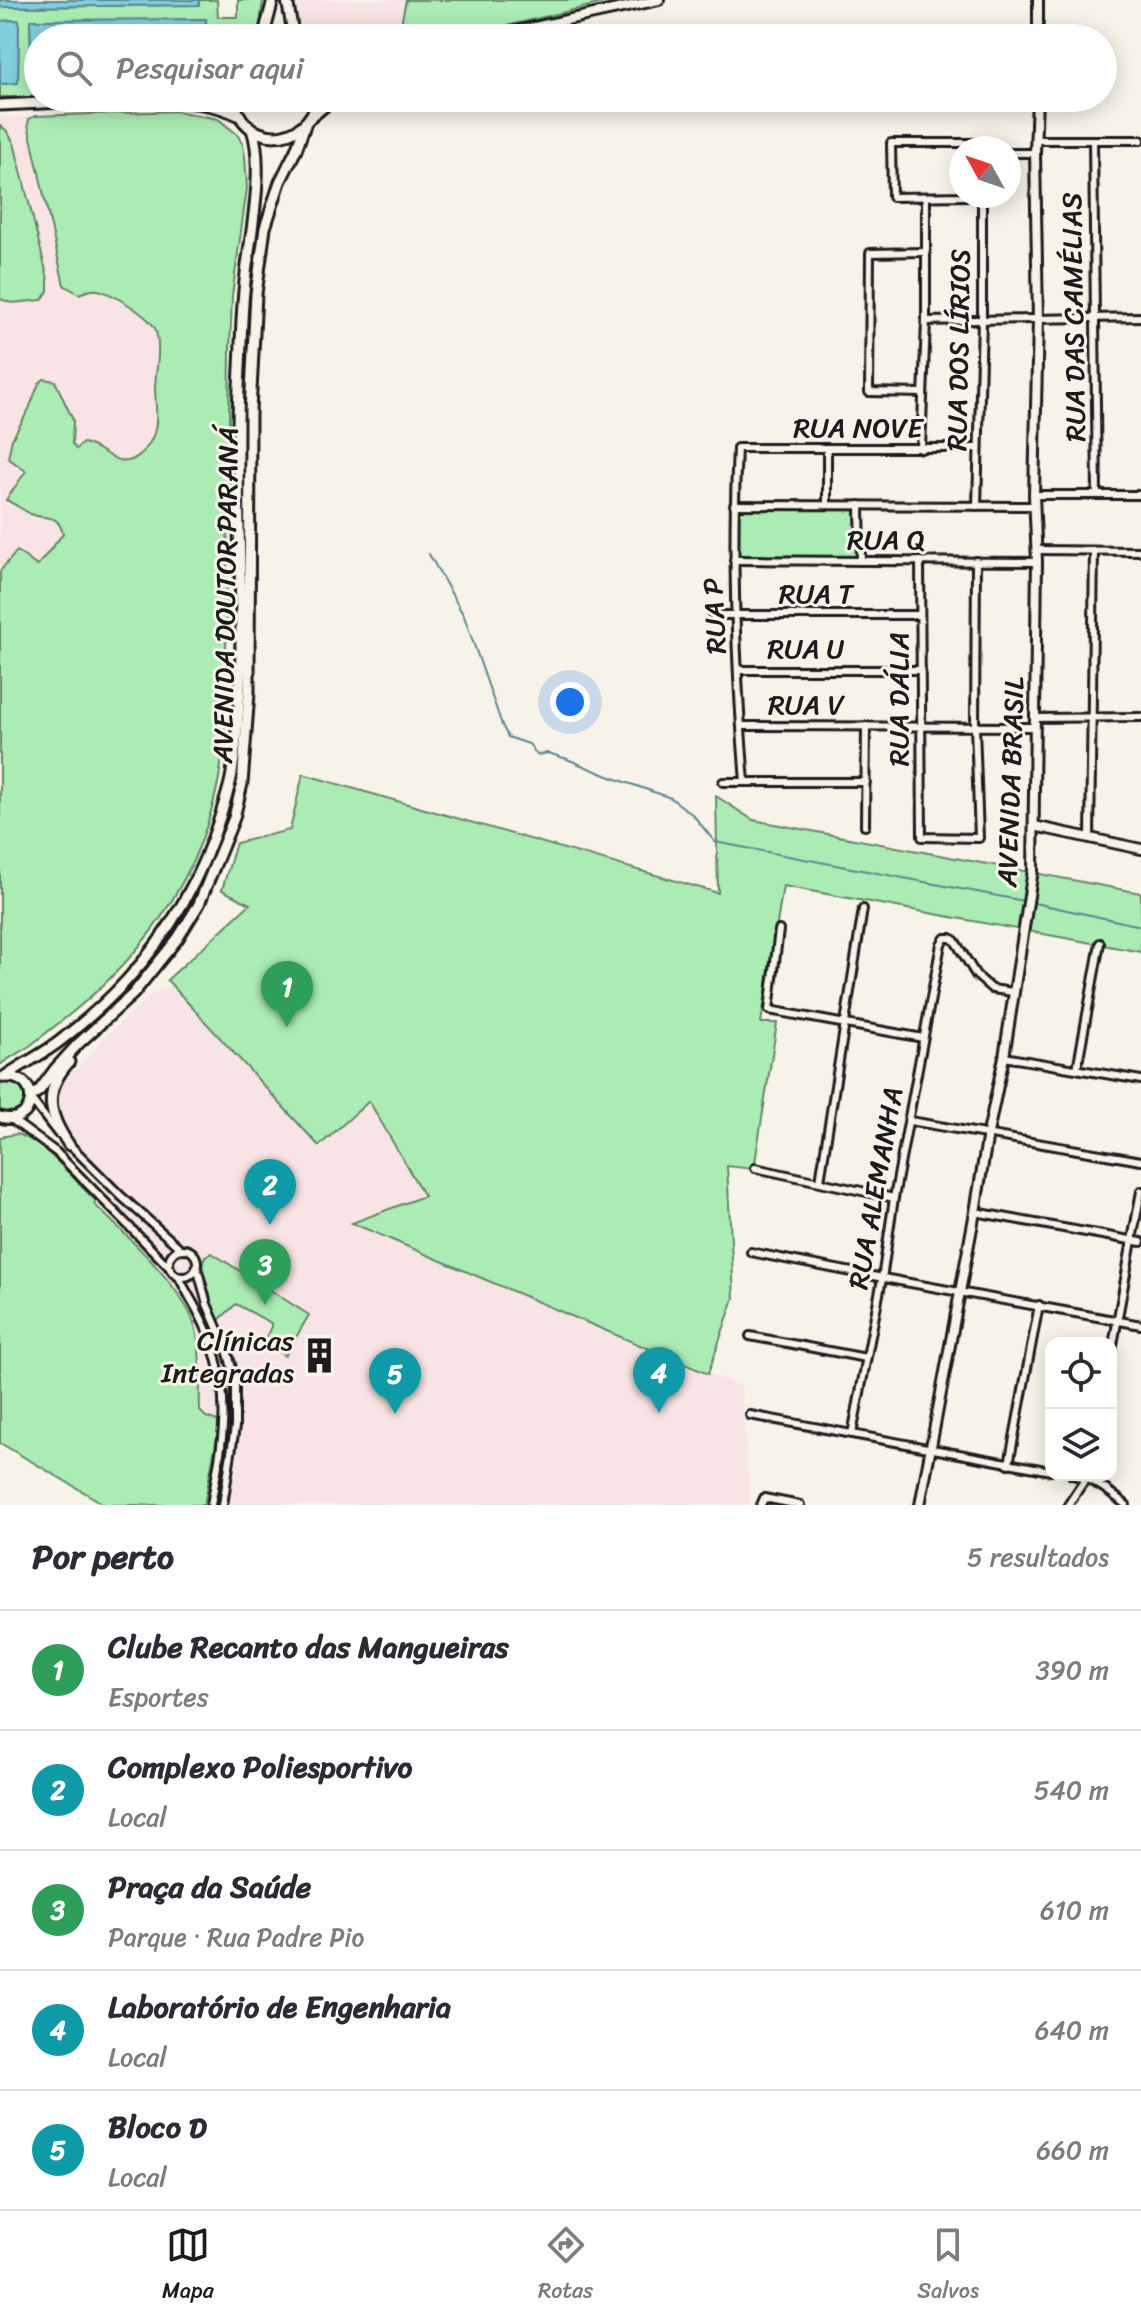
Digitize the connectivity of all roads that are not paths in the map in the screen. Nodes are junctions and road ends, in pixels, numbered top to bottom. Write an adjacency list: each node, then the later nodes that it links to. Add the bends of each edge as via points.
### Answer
1 (273, 0): 5 (main road)
2 (287, 0): 6 (main road)
3 (659, 0): 7 (street)
4 (1038, 0): 8 (street)
5 (267, 24)
6 (291, 24)
7 (548, 24)
8 (1038, 24)
9 (24, 104): 10 (main road)
10 (0, 105)
11 (232, 112): 16 (main road)
12 (239, 112): 16 (main road)
13 (313, 112): 17 (main road, AVENIDA DOUTOR PARANÁ)
14 (319, 112): 17 (street)
15 (1037, 112): 19 (street, AVENIDA BRASIL)
16 (240, 116): 18 (main road)
17 (307, 122): 18 (main road, via 279,136); 78 (main road, AVENIDA DOUTOR PARANÁ, via 265,228 256,294 249,693 242,784 199,904 164,957)
18 (252, 129): 83 (main road, AVENIDA DOUTOR PARANÁ, via 257,161 238,421 240,685 232,776 198,875 149,955 59,1042)
19 (1036, 140): 20 (street); 24 (street, AVENIDA BRASIL)
20 (1093, 140): 21 (street); 29 (street, RUA DAS CAMÉLIAS)
21 (1141, 140)
22 (949, 144): 26 (street, via 891,143 892,197)
23 (1021, 153): 24 (street)
24 (1035, 153): 31 (street, AVENIDA BRASIL)
25 (949, 196): 26 (street)
26 (926, 197): 28 (street)
27 (982, 208): 32 (street, RUA DOS LÍRIOS)
28 (926, 252): 33 (street); 34 (street, via 870,253 869,392)
29 (1094, 317): 30 (street); 31 (street); 40 (street, RUA DAS CAMÉLIAS)
30 (1141, 317)
31 (1038, 319): 32 (street); 39 (street, AVENIDA BRASIL)
32 (982, 320): 33 (street); 36 (street, RUA DOS LÍRIOS)
33 (926, 321): 34 (street)
34 (923, 393): 38 (street)
35 (737, 448): 37 (street, RUA NOVE); 43 (street, RUA P)
36 (978, 448): 38 (street, RUA NOVE); 45 (street, RUA DOS LÍRIOS)
37 (827, 449): 38 (street, RUA NOVE); 42 (street)
38 (921, 449)
39 (1034, 495): 40 (street); 46 (street, AVENIDA BRASIL)
40 (1097, 495): 41 (street)
41 (1141, 495)
42 (827, 504): 43 (street); 44 (street)
43 (734, 505): 50 (street, RUA P)
44 (860, 505): 45 (street); 51 (street)
45 (977, 506): 46 (street)
46 (1034, 506): 47 (street, AVENIDA BRASIL)
47 (1037, 550): 48 (street); 54 (street, AVENIDA BRASIL)
48 (1094, 551): 49 (street); 60 (street)
49 (1141, 551)
50 (734, 560): 51 (street, RUA Q); 56 (street, RUA P)
51 (861, 561): 52 (street, RUA Q)
52 (920, 561): 53 (street, RUA Q); 57 (street, RUA DÁLIA)
53 (976, 561): 54 (street, RUA Q); 66 (street)
54 (1037, 562): 62 (street, AVENIDA BRASIL)
55 (713, 615): 56 (street, RUA T)
56 (735, 615): 57 (street, RUA T); 58 (street, RUA P)
57 (920, 615): 59 (street, RUA DÁLIA)
58 (739, 670): 59 (street, RUA U); 63 (street, RUA P)
59 (921, 670): 65 (street, RUA DÁLIA)
60 (1093, 717): 61 (street, RUA V); 62 (street, RUA V); 72 (street)
61 (1141, 717)
62 (1034, 723): 66 (street, RUA V); 71 (street, AVENIDA BRASIL)
63 (741, 726): 64 (street, RUA V); 68 (street, RUA P)
64 (866, 726): 65 (street, RUA V); 69 (street)
65 (920, 726): 66 (street, RUA V); 66 (street, RUA DÁLIA, via 922,837 979,838)
66 (975, 727)
67 (723, 782): 68 (street)
68 (745, 782): 69 (street)
69 (866, 782): 70 (street)
70 (865, 826)
71 (1034, 826): 72 (street); 77 (street, AVENIDA BRASIL, via 1033,870)
72 (1090, 838): 73 (street)
73 (1141, 849)
74 (863, 909): 79 (street)
75 (779, 930): 79 (street, via 769,1010)
76 (1100, 943): 82 (street)
77 (1013, 992): 80 (street, RUA ALEMANHA, via 992,989 976,975 955,941 945,938); 81 (street, AVENIDA BRASIL)
78 (99, 1025): 85 (main road, AVENIDA DOUTOR PARANÁ); 90 (main road, via 60,1074 50,1096 53,1115)
79 (844, 1025): 80 (street); 93 (street)
80 (923, 1038): 87 (street, RUA ALEMANHA)
81 (1004, 1057): 82 (street); 89 (street, AVENIDA BRASIL)
82 (1077, 1069): 84 (street)
83 (2, 1078): 85 (main road, via 19,1078)
84 (1141, 1080)
85 (31, 1098): 86 (main road, AVENIDA DOUTOR PARANÁ, via 27,1111); 90 (street)
86 (7, 1119): 88 (main road); 101 (street, via 56,1152)
87 (910, 1121): 89 (street); 95 (street, RUA ALEMANHA)
88 (0, 1126)
89 (988, 1133): 91 (street); 96 (street, AVENIDA BRASIL)
90 (69, 1145): 99 (street)
91 (1141, 1161)
92 (755, 1168): 93 (street)
93 (820, 1181): 95 (street)
94 (1141, 1191): 97 (street)
95 (894, 1198): 104 (street, RUA ALEMANHA)
96 (975, 1212): 97 (street); 105 (street, AVENIDA BRASIL)
97 (1132, 1240): 98 (street); 107 (street)
98 (1141, 1242)
99 (181, 1249): 101 (street, via 171,1255); 102 (street, via 193,1252)
100 (751, 1252): 104 (street)
101 (169, 1267): 103 (street)
102 (197, 1267): 103 (street, via 192,1275); 121 (street, via 236,1389)
103 (179, 1277): 120 (street, via 211,1339 222,1389 224,1431)
104 (882, 1279): 105 (street); 111 (street, RUA ALEMANHA)
105 (960, 1291): 106 (street); 114 (street, AVENIDA BRASIL)
106 (1039, 1305): 107 (street); 115 (street)
107 (1118, 1321): 108 (street); 110 (street)
108 (1141, 1325)
109 (750, 1336): 111 (street)
110 (1115, 1337)
111 (866, 1358): 113 (street, RUA ALEMANHA)
112 (750, 1415): 113 (street)
113 (852, 1434): 114 (street)
114 (931, 1449): 115 (street); 123 (street, AVENIDA BRASIL)
115 (1009, 1464): 116 (street)
116 (1045, 1470)
117 (1085, 1481): 124 (street)
118 (1094, 1481): 125 (street)
119 (763, 1502): 122 (street)
120 (211, 1505)
121 (223, 1505)
122 (800, 1505)
123 (920, 1505)
124 (1068, 1505)
125 (1126, 1505)

